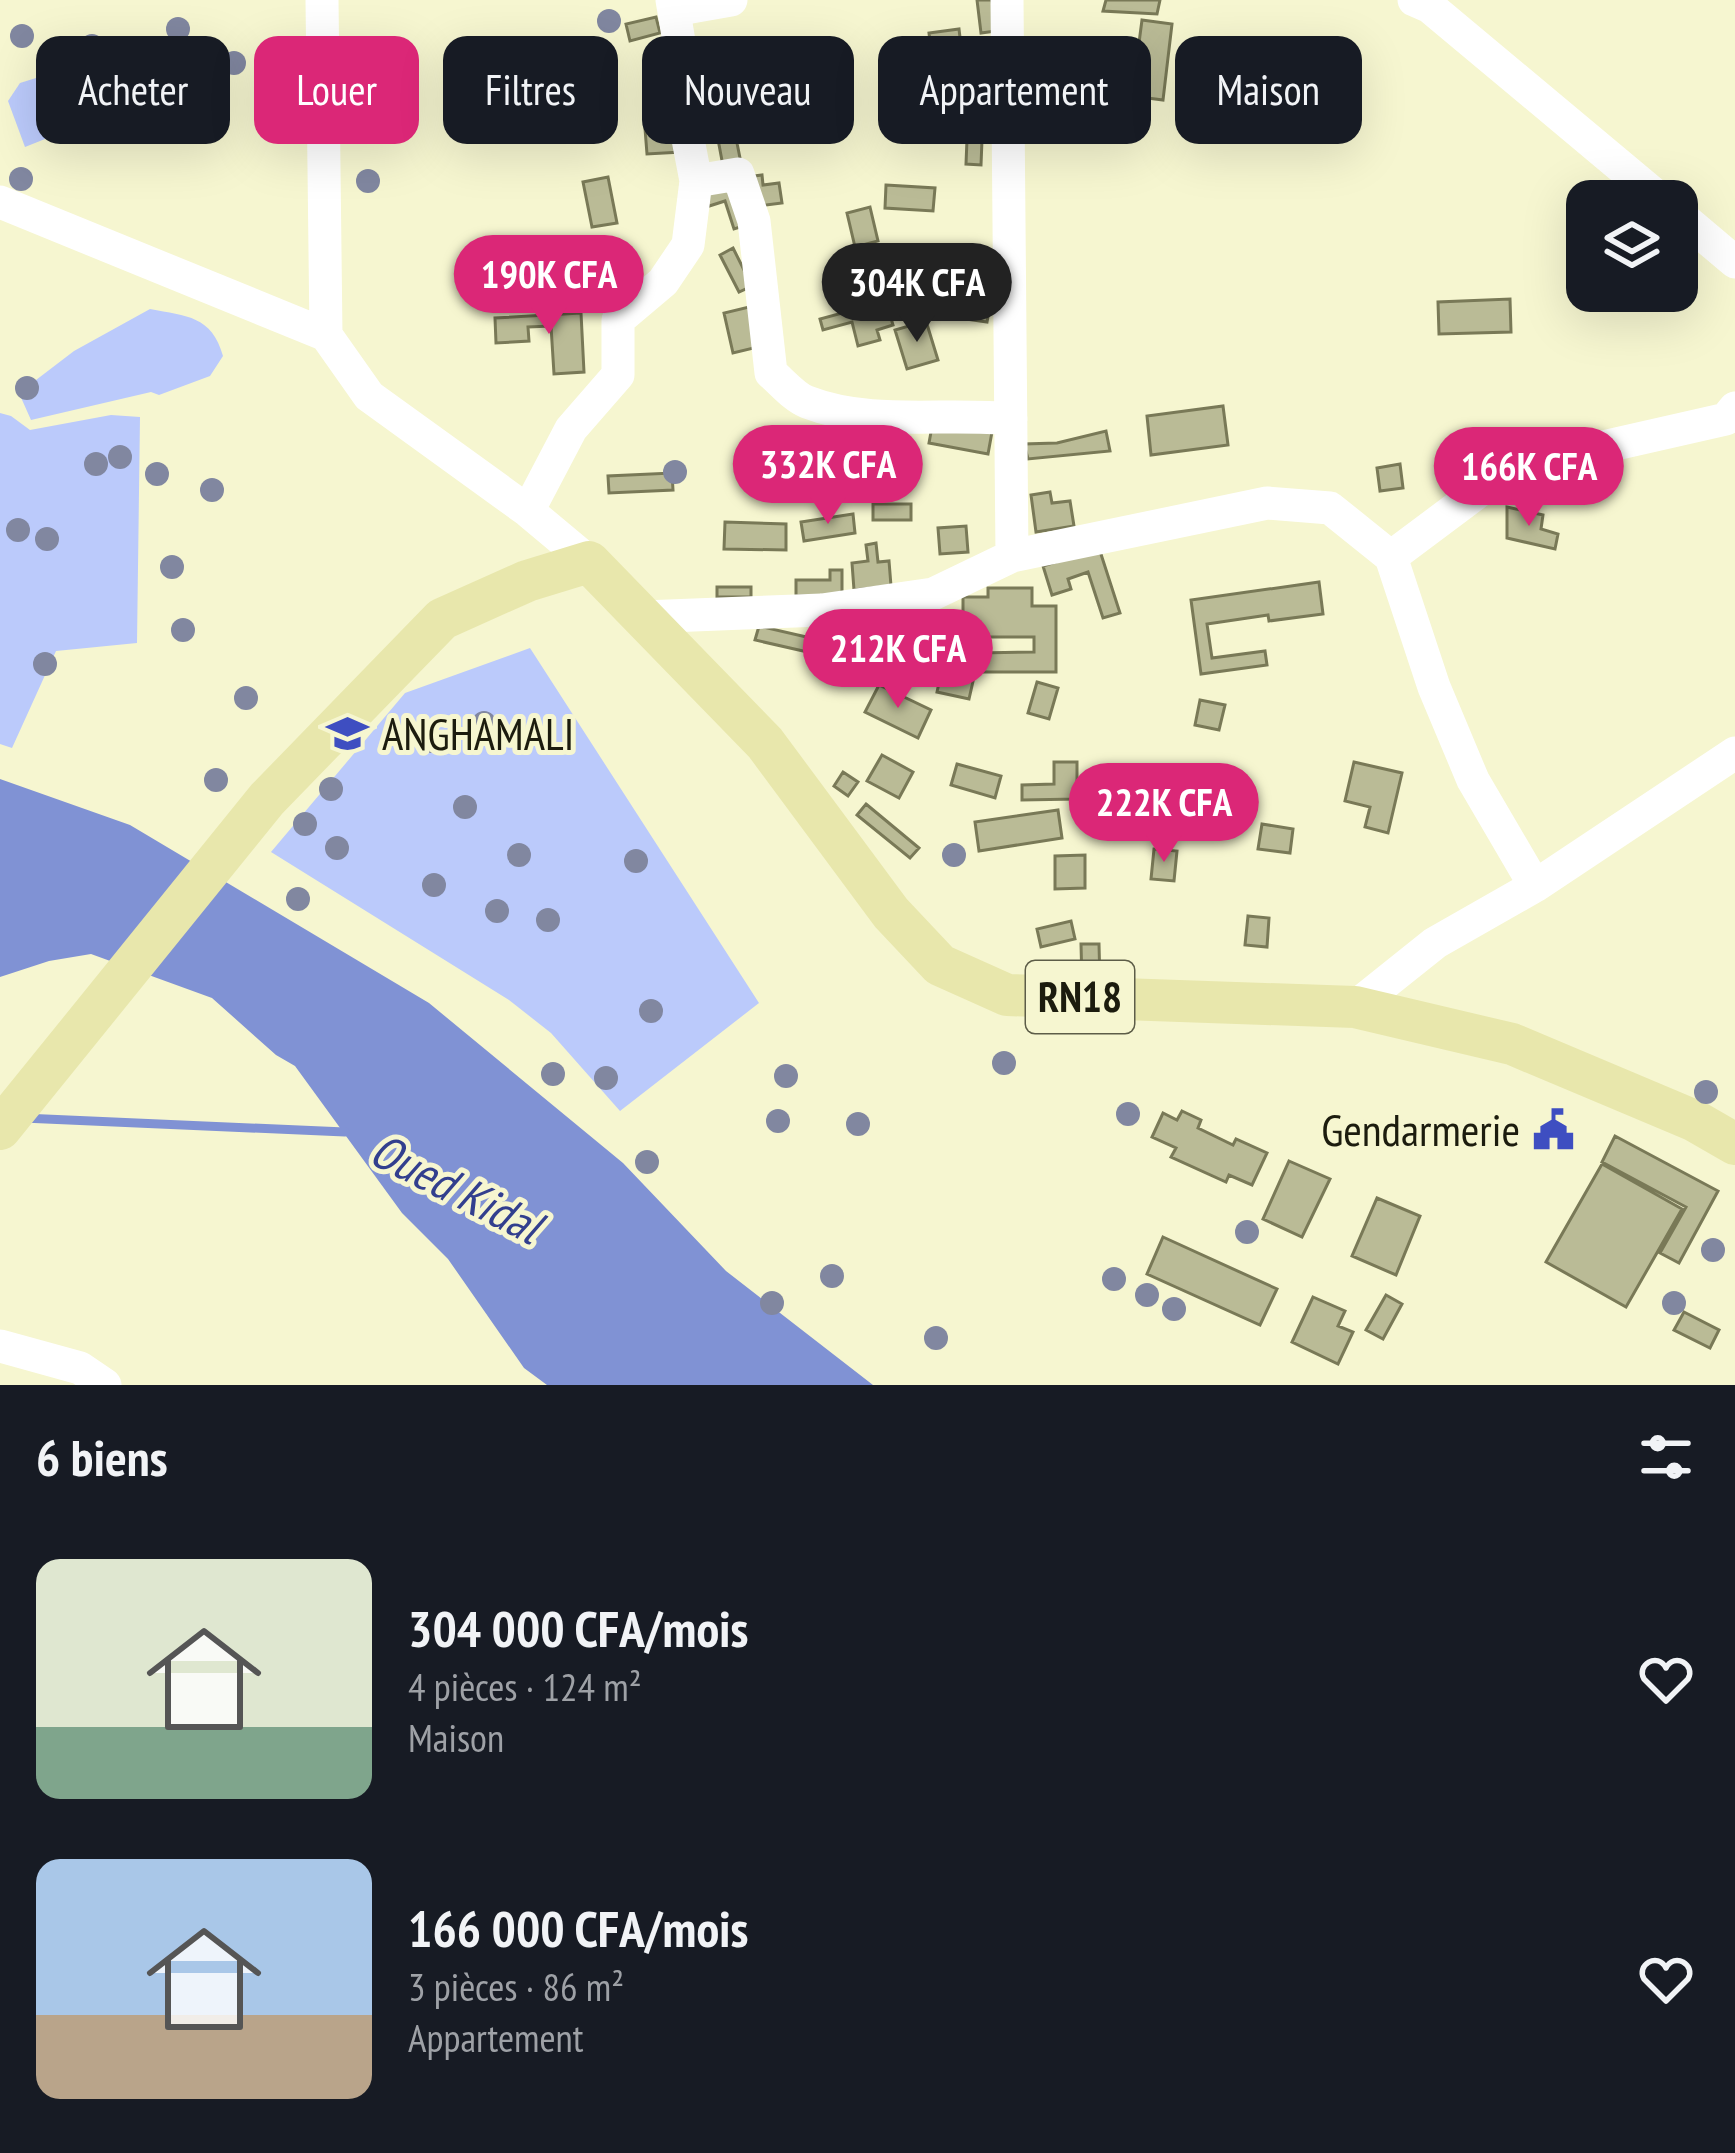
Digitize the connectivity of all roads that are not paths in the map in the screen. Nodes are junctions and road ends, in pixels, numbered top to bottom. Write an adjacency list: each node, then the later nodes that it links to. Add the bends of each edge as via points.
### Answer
1 (322, 0): 11 (street)
2 (731, 0): 5 (street)
3 (1007, 0): 13 (street)
4 (1424, 2): 6 (street)
5 (673, 5): 7 (street)
6 (1637, 180)
7 (697, 181): 13 (street, via 738,174 754,221 771,373 804,401 907,418); 14 (street, via 688,244 662,282 619,320 619,375 571,428)
8 (0, 202): 11 (street)
9 (1698, 231): 10 (street)
10 (1735, 262)
11 (326, 335): 14 (street, via 369,396)
12 (1735, 407): 16 (street, via 1726,419 1510,468)
13 (1011, 418): 15 (street)
14 (527, 511): 17 (street)
15 (1012, 556): 16 (street, via 1268,503 1330,508); 18 (street, via 933,593 822,610)
16 (1391, 557): 20 (street, via 1473,780)
17 (589, 562): 18 (main road, RN18); 22 (main road, via 442,619 267,799)
18 (643, 617): 21 (main road, RN18, via 765,743 891,914 940,964 1006,995)
19 (1735, 753): 20 (street)
20 (1535, 886): 21 (street, via 1435,943)
21 (1354, 1007): 23 (main road, RN18, via 1512,1044)
22 (0, 1129)
23 (1735, 1144)
24 (0, 1346): 25 (street, via 80,1368)
25 (105, 1385)

